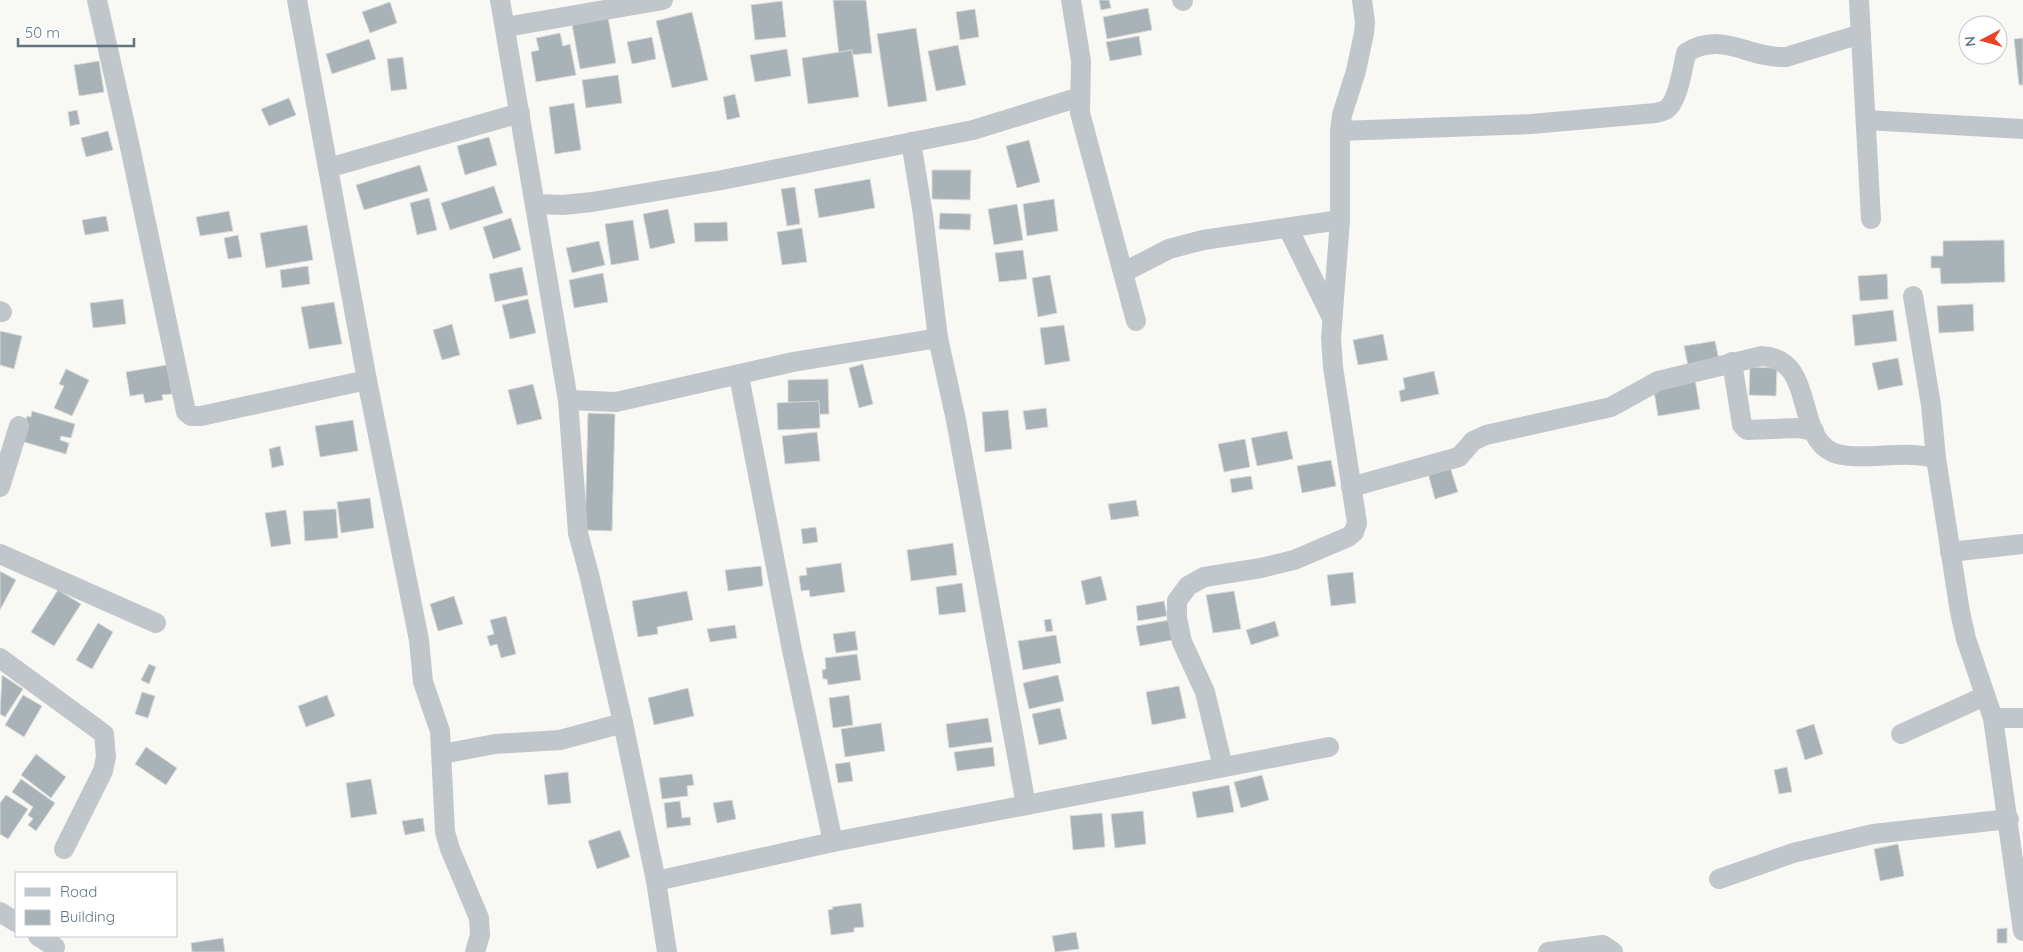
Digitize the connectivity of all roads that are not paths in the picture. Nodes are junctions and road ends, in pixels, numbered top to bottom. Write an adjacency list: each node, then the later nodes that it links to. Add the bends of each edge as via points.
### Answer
1 (97, 0): 28 (street, via 186,412 191,416 201,416)
2 (297, 0): 16 (street)
3 (500, 0): 8 (street)
4 (663, 0): 8 (street)
5 (1071, 0): 10 (street, via 1081,61)
6 (1362, 0): 14 (street, via 1364,33)
7 (1859, 0): 9 (street)
8 (506, 27): 11 (street)
9 (1860, 34): 12 (street); 14 (street, via 1774,58 1729,45 1710,43 1696,47 1686,53 1671,105 1656,113 1531,124)
10 (1080, 97): 15 (street, via 973,130); 21 (street, via 1080,113)
11 (520, 113): 16 (street); 17 (street)
12 (1866, 120): 13 (street); 18 (street)
13 (2023, 129)
14 (1340, 131): 19 (street)
15 (911, 142): 17 (street, via 666,191 563,205); 25 (street)
16 (328, 168): 28 (street)
17 (536, 204): 29 (street)
18 (1871, 219)
19 (1340, 220): 20 (street); 23 (street)
20 (1288, 228): 21 (street, via 1186,244); 23 (street)
21 (1124, 272): 24 (street)
22 (1912, 296): 32 (street, via 1931,405)
23 (1332, 318): 34 (street, via 1333,367)
24 (1136, 321)
25 (938, 338): 27 (street, via 793,362); 48 (street, via 956,420)
26 (1732, 362): 31 (street, via 1762,356 1774,357 1784,364 1799,384); 31 (street, via 1742,426 1747,430 1798,428); 34 (street, via 1658,381 1612,407 1486,435 1473,441 1459,457)
27 (739, 376): 29 (street, via 616,402); 50 (street)
28 (367, 380): 46 (street, via 419,640 423,682 440,731)
29 (568, 400): 43 (street, via 578,533)
30 (19, 426): 33 (street)
31 (1814, 432): 32 (street, via 1832,452 1845,455 1912,454)
32 (1936, 458): 36 (street)
33 (0, 487)
34 (1351, 487): 47 (street, via 1357,523 1348,537 1294,560 1204,577 1188,586 1177,600 1182,642 1205,692)
35 (2023, 544): 36 (street)
36 (1950, 552): 40 (street, via 1960,612)
37 (0, 554): 38 (street)
38 (156, 623)
39 (0, 658): 51 (street, via 104,734 106,757 103,770)
40 (1985, 696): 41 (street); 44 (street)
41 (1993, 718): 42 (street); 49 (street)
42 (2023, 718)
43 (623, 723): 46 (street, via 560,740 495,744); 53 (street)
44 (1902, 734)
45 (1329, 747): 47 (street)
46 (442, 754): 59 (street, via 445,832 479,918 480,936)
47 (1223, 767): 48 (street)
48 (1026, 805): 50 (street)
49 (2009, 819): 52 (street, via 1873,834 1793,853); 56 (street)
50 (833, 842): 53 (street)
51 (64, 849)
52 (1718, 879)
53 (656, 881): 60 (street)
54 (0, 912): 55 (street)
55 (15, 921)
56 (2023, 931)
57 (40, 937): 58 (street)
58 (55, 947)
59 (475, 952)
60 (668, 952)
61 (1548, 952): 62 (street, via 1604,946)
62 (1613, 952)

